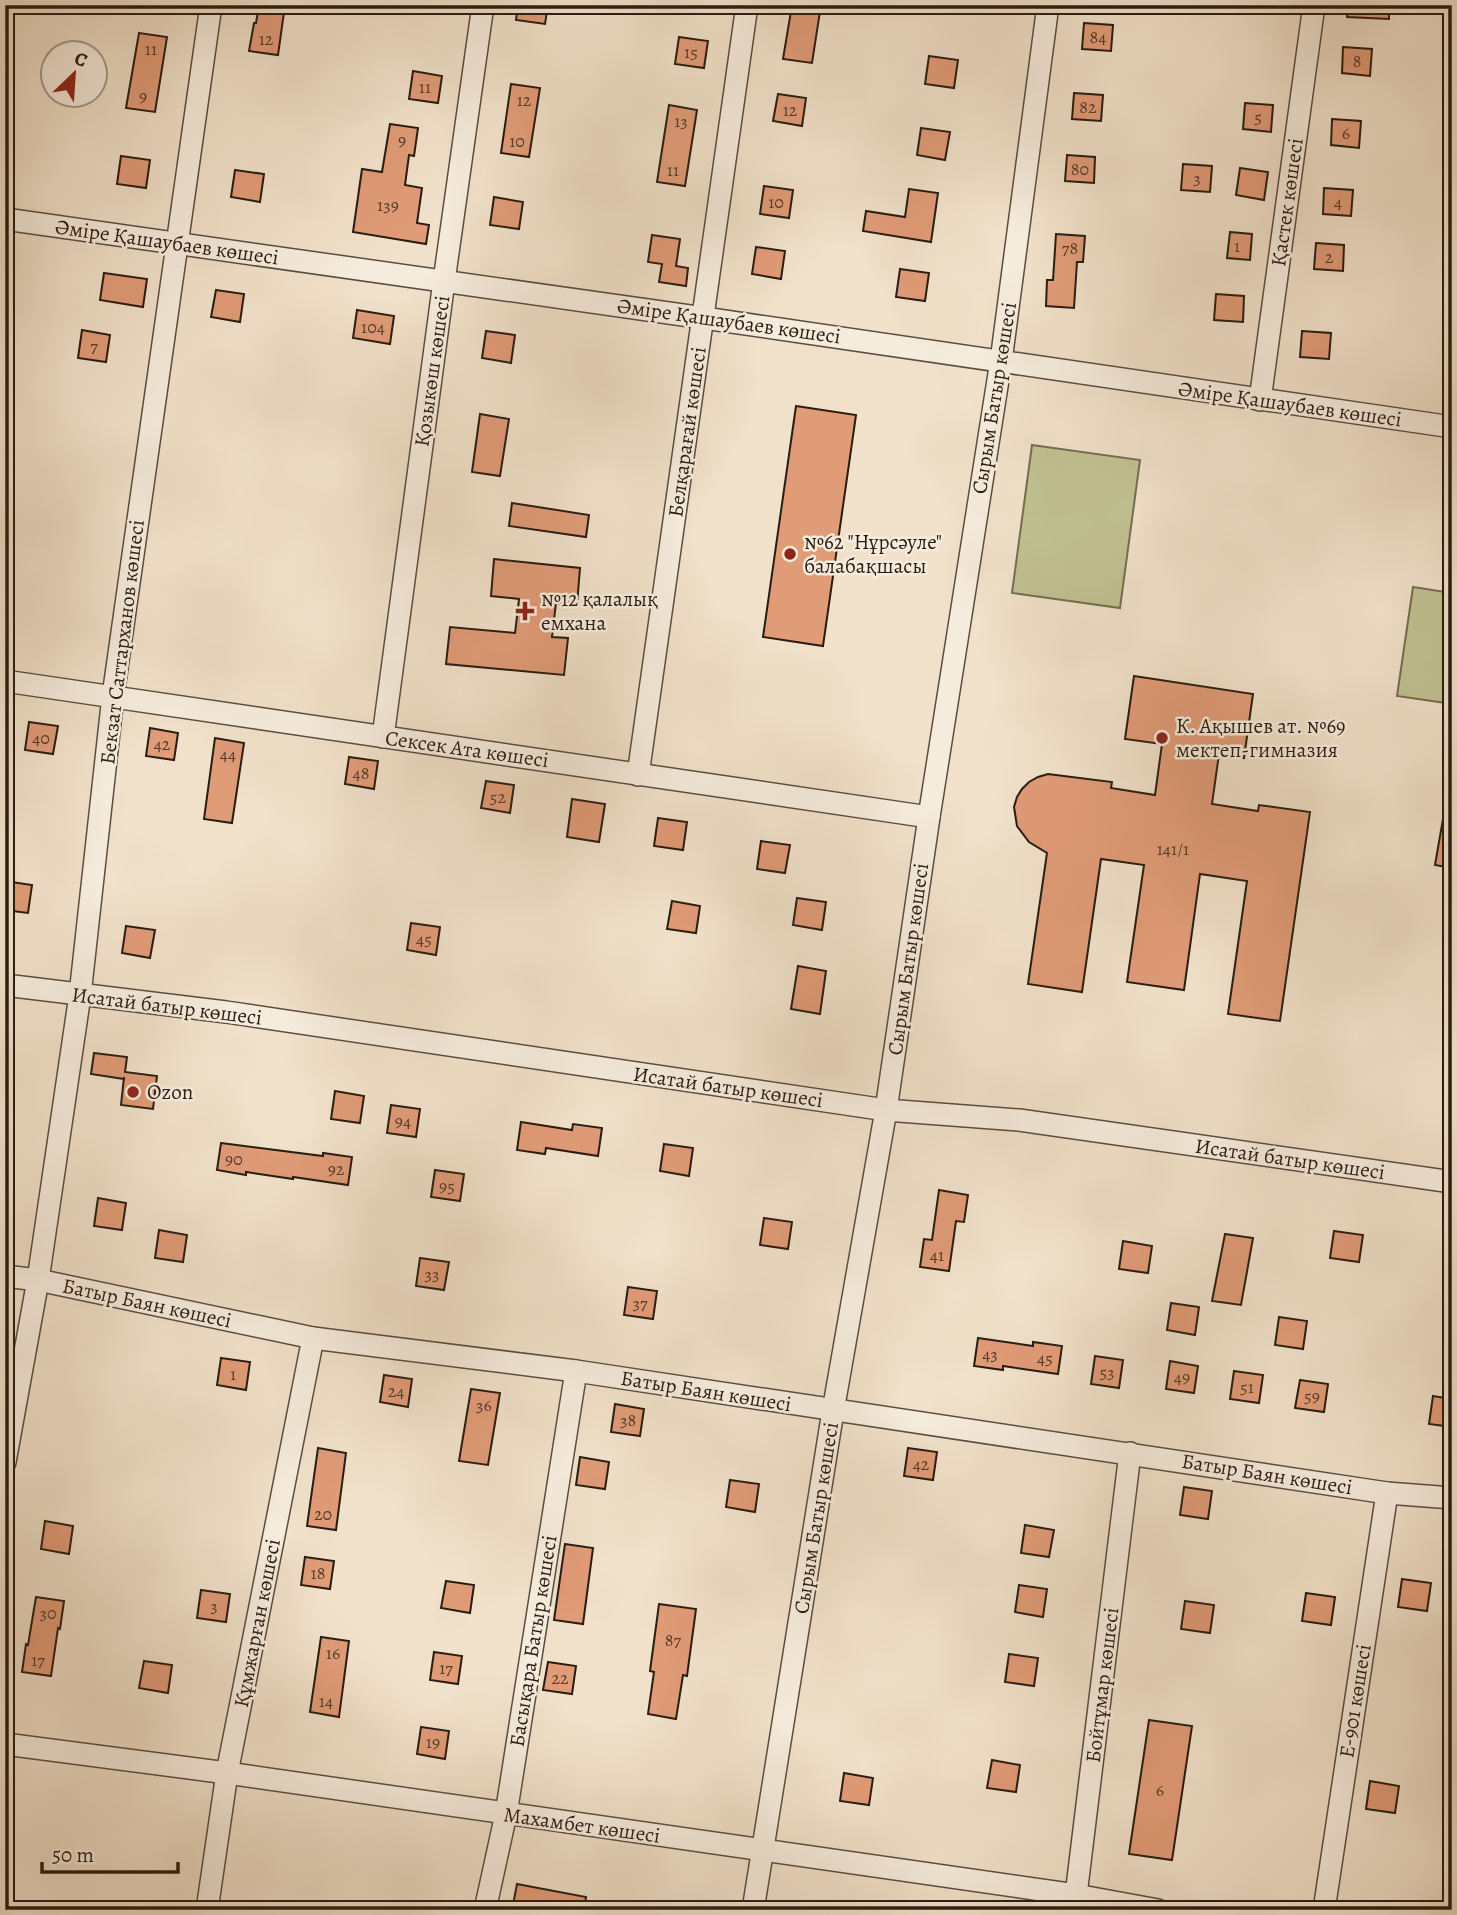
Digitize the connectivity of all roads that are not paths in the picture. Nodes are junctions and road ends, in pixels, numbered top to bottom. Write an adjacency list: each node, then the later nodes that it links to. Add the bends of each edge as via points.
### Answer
1 (211, 5): 7 (street, Бекзат Саттарханов көшесі)
2 (483, 5): 8 (street, Қозыкөш көшесі)
3 (747, 5): 9 (street, Белқарағай көшесі)
4 (1048, 5): 10 (street, Сырым Батыр көшесі)
5 (1314, 5): 11 (street, Қастек көшесі)
6 (5, 219): 7 (street, Әміре Қашаубаев көшесі)
7 (177, 244): 8 (street, Әміре Қашаубаев көшесі); 14 (street, Бекзат Саттарханов көшесі)
8 (444, 281): 9 (street, Әміре Қашаубаев көшесі); 15 (street, Қозыкөш көшесі)
9 (704, 318): 10 (street, Әміре Қашаубаев көшесі); 16 (street, Белқарағай көшесі)
10 (1001, 361): 11 (street, Әміре Қашаубаев көшесі); 17 (street, Сырым Батыр көшесі)
11 (1260, 400): 12 (street, Әміре Қашаубаев көшесі)
12 (1452, 427)
13 (5, 681): 14 (street, Сексек Ата көшесі)
14 (113, 696): 15 (street, Сексек Ата көшесі); 19 (street, Бекзат Саттарханов көшесі)
15 (383, 737): 16 (street, Сексек Ата көшесі)
16 (638, 775): 17 (street, Сексек Ата көшесі)
17 (929, 817): 20 (street, Сырым Батыр көшесі)
18 (5, 985): 19 (street, Исатай батыр көшесі)
19 (80, 995): 20 (street, Исатай батыр көшесі, via 226,1012); 23 (street, Бекзат Саттарханов көшесі)
20 (886, 1110): 21 (street, Исатай батыр көшесі, via 1019,1120); 26 (street, Сырым Батыр көшесі)
21 (1452, 1182)
22 (5, 1276): 23 (street, Батыр Баян көшесі)
23 (38, 1280): 24 (street, Батыр Баян көшесі); 28 (street, Бекзат Саттарханов көшесі)
24 (313, 1338): 25 (street, Батыр Баян көшесі); 32 (street, Құмжарған көшесі)
25 (576, 1371): 26 (street, Батыр Баян көшесі); 33 (street, Басықара Батыр көшесі)
26 (833, 1411): 27 (street, Батыр Баян көшесі); 34 (street, Сырым Батыр көшесі)
27 (1130, 1453): 29 (street, Батыр Баян көшесі); 35 (street, Бойтұмар көшесі)
28 (5, 1462)
29 (1387, 1493): 30 (street, Батыр Баян көшесі); 41 (street, Е-901 көшесі)
30 (1452, 1498)
31 (5, 1744): 32 (street, Махамбет көшесі)
32 (227, 1773): 33 (street, Махамбет көшесі); 36 (street, Құмжарған көшесі)
33 (506, 1814): 34 (street, Махамбет көшесі); 37 (street, Басықара Батыр көшесі)
34 (762, 1850): 35 (street, Махамбет көшесі); 38 (street, Сырым Батыр көшесі)
35 (1076, 1895): 39 (street); 40 (street, Махамбет көшесі)
36 (207, 1910)
37 (485, 1910)
38 (753, 1910)
39 (1061, 1910)
40 (1158, 1910)
41 (1324, 1910)

